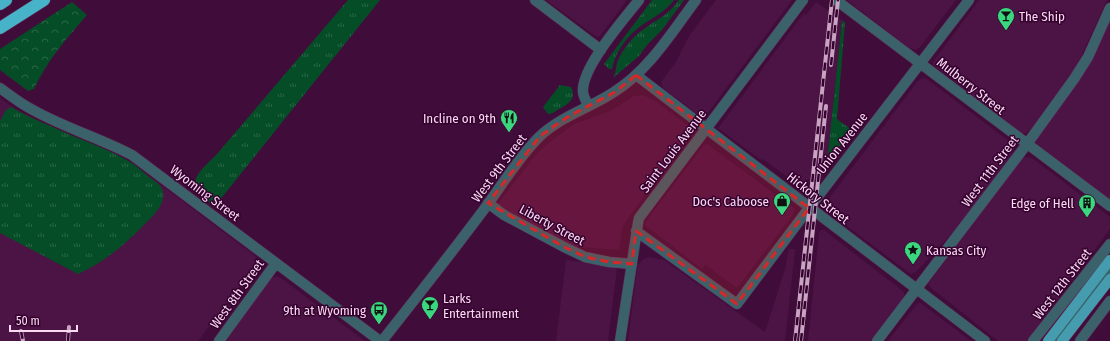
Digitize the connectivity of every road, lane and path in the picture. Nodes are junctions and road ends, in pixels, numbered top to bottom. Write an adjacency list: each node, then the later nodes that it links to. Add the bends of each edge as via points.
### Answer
1 (6, 0): 9 (highway)
2 (44, 0): 11 (highway)
3 (535, 0): 12 (street)
4 (639, 0): 12 (street)
5 (696, 0): 14 (street, West 9th Street, via 653,58)
6 (803, 0): 17 (street, Saint Louis Avenue)
7 (836, 0): 13 (street, Mulberry Street)
8 (969, 0): 13 (street, Union Avenue)
9 (0, 4)
10 (1110, 8): 18 (street, West 11th Street, via 1088,57)
11 (0, 28)
12 (601, 50): 16 (street, via 586,76 583,92)
13 (921, 63): 18 (street, Mulberry Street); 21 (street, Union Avenue)
14 (636, 75): 16 (street, West 9th Street, via 615,92); 17 (street, Hickory Street)
15 (0, 88): 25 (street, Wyoming Street, via 34,111 132,154)
16 (588, 106): 19 (street, West 9th Street, via 558,122 540,136)
17 (706, 128): 21 (street, Hickory Street); 22 (street, Saint Louis Avenue, via 639,218)
18 (1027, 144): 20 (street, Mulberry Street); 29 (street, West 11th Street)
19 (488, 204): 26 (street, Liberty Street, via 584,257); 32 (street, West 9th Street)
20 (1110, 206)
21 (809, 208): 22 (street, Union Avenue, via 737,304); 29 (street, Hickory Street)
22 (636, 231): 26 (street, Saint Louis Avenue)
23 (1110, 244): 36 (street, West 12th Street)
24 (1110, 260): 37 (main road, West 12th Street)
25 (276, 263): 31 (street, West 8th Street); 32 (street, Wyoming Street)
26 (632, 264): 33 (street, Saint Louis Avenue)
27 (1110, 270): 38 (street)
28 (1110, 279): 39 (main road)
29 (916, 289): 34 (street, West 11th Street); 35 (street, Hickory Street)
30 (1110, 301): 40 (street)
31 (219, 341)
32 (381, 341)
33 (620, 341)
34 (877, 341)
35 (985, 341)
36 (1033, 341)
37 (1048, 341)
38 (1055, 341)
39 (1062, 341)
40 (1080, 341)

